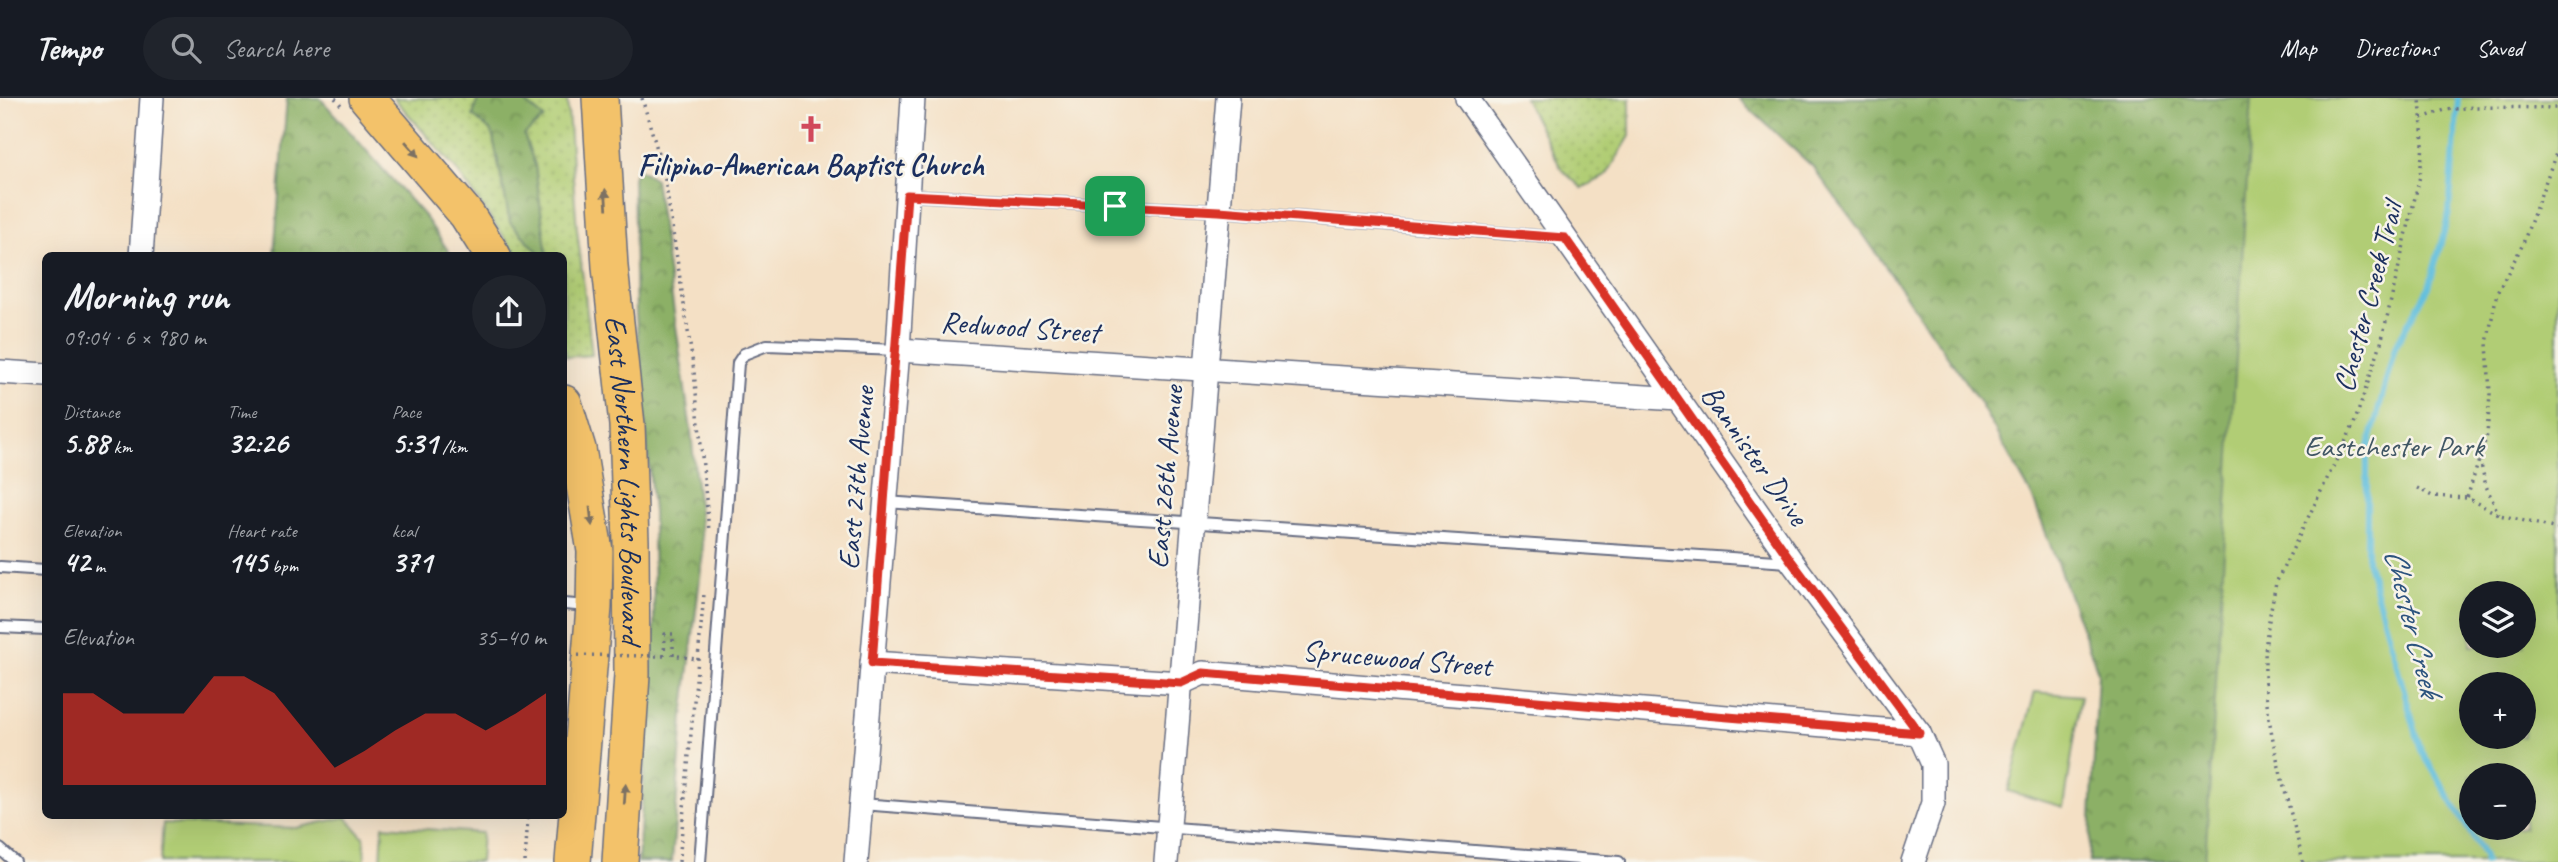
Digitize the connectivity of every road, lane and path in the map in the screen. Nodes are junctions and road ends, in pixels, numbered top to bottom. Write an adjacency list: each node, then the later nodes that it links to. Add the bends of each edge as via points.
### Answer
1 (152, 98): 15 (street)
2 (367, 98): 16 (main road, one-way to 16, via 467,215)
3 (600, 98): 50 (main road, East Northern Lights Boulevard, one-way to 3, via 632,675 630,516 627,425 610,267)
4 (642, 98): 30 (path, via 664,173 692,358)
5 (913, 98): 12 (street, East 27th Avenue)
6 (1228, 98): 13 (street, East 26th Avenue)
7 (1467, 98): 14 (street, Bannister Drive)
8 (2420, 98): 10 (path, Chester Creek Trail)
9 (2558, 108): 10 (path, via 2474,107)
10 (2422, 118): 57 (path, Chester Creek Trail, via 2415,208 2381,343 2354,424 2277,583 2270,609 2264,663 2267,707)
11 (2558, 148): 23 (path, via 2522,246 2497,293 2487,343 2487,435)
12 (907, 195): 13 (lane); 17 (street, East 27th Avenue)
13 (1219, 211): 14 (lane); 18 (street, East 26th Avenue)
14 (1565, 238): 21 (street, Bannister Drive)
15 (141, 252)
16 (490, 252)
17 (898, 350): 18 (street, Redwood Street); 26 (street, East 27th Avenue); 52 (lane, Redwood Street, via 767,345 744,354 738,363)
18 (1206, 370): 21 (street, Redwood Street); 28 (street, East 26th Avenue)
19 (0, 372): 20 (street)
20 (42, 375)
21 (1678, 399): 31 (street, Bannister Drive)
22 (567, 413): 35 (main road, East Northern Lights Boulevard, one-way to 35, via 589,502 595,551)
23 (2479, 458): 25 (path); 27 (path)
24 (2417, 488): 25 (path, via 2432,496)
25 (2467, 498): 27 (path)
26 (885, 502): 28 (lane); 40 (street, East 27th Avenue)
27 (2500, 515): 29 (path)
28 (1193, 523): 31 (lane); 41 (street, East 26th Avenue)
29 (2558, 529)
30 (708, 543)
31 (1792, 562): 42 (street, Bannister Drive)
32 (0, 567): 33 (lane)
33 (42, 570)
34 (704, 589): 39 (path)
35 (579, 605): 49 (main road, East Northern Lights Boulevard)
36 (0, 627): 37 (lane)
37 (42, 629)
38 (567, 655): 39 (path, bridge, via 664,656 664,634 674,634 673,656)
39 (696, 659): 51 (path)
40 (872, 663): 41 (street, Sprucewood Street); 43 (street, East 27th Avenue)
41 (1181, 683): 42 (street, Sprucewood Street, via 1203,673); 45 (street, East 26th Avenue)
42 (1919, 733): 56 (street, Bannister Drive, via 1933,764 1933,803)
43 (860, 804): 45 (lane); 53 (street, East 27th Avenue)
44 (528, 819): 48 (path)
45 (1169, 827): 54 (street, East 26th Avenue); 55 (lane)
46 (0, 849): 47 (lane)
47 (15, 862)
48 (525, 862)
49 (573, 862)
50 (620, 862)
51 (679, 862)
52 (700, 862)
53 (856, 862)
54 (1166, 862)
55 (1619, 862)
56 (1913, 862)
57 (2303, 862)

